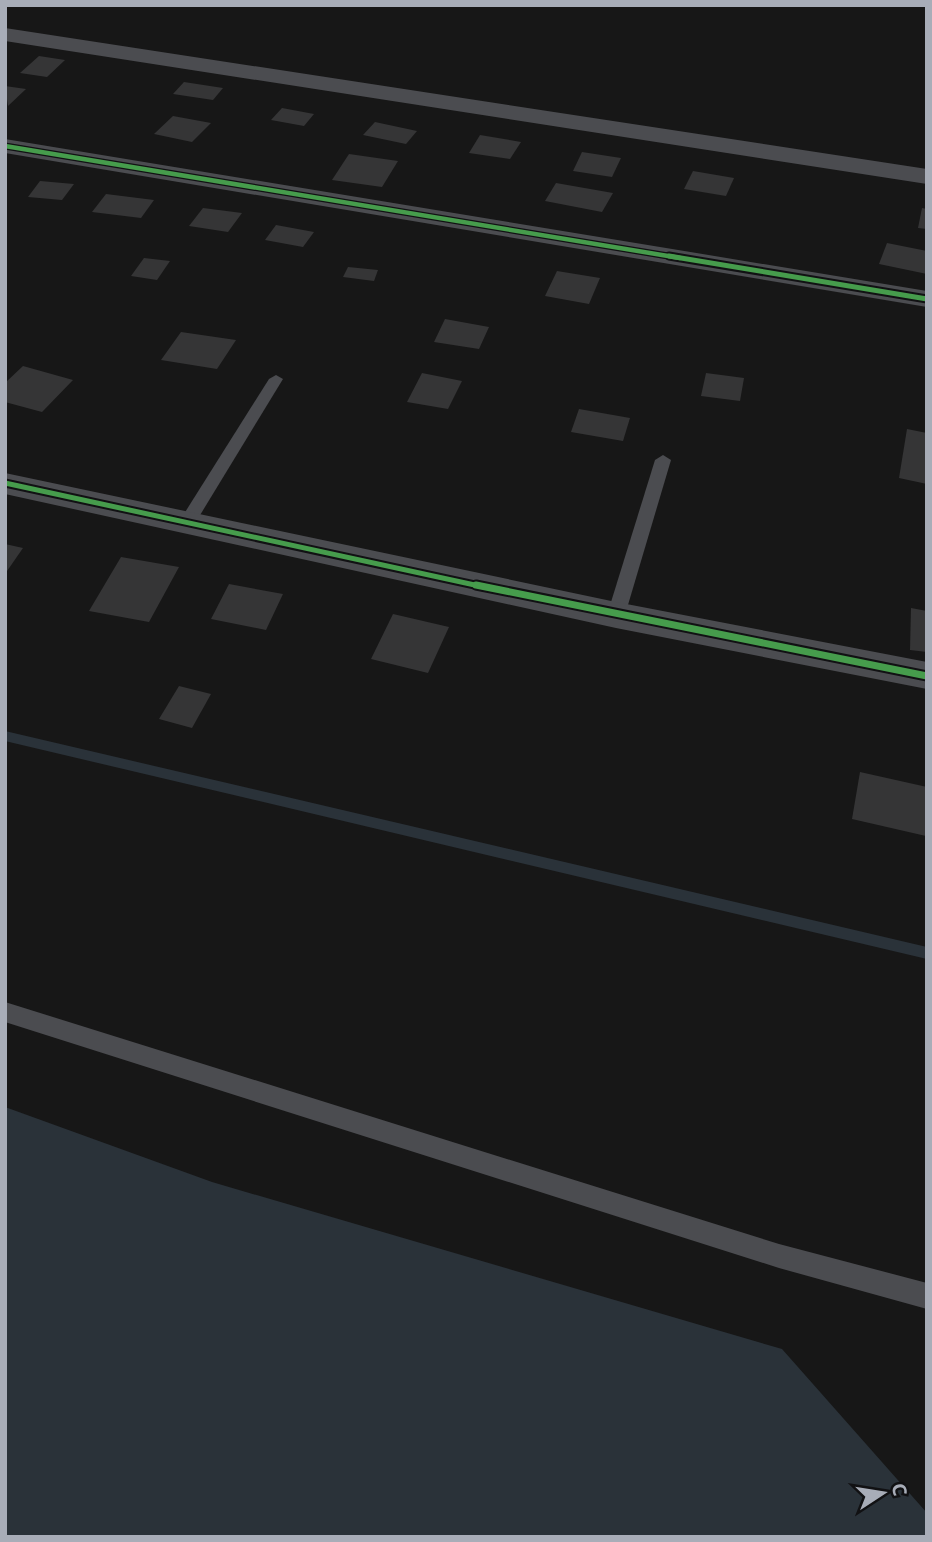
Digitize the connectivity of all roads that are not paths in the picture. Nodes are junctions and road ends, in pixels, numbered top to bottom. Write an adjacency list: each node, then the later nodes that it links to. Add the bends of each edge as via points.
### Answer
1 (5, 34): 3 (street)
2 (5, 146): 4 (street)
3 (927, 177)
4 (927, 299)
5 (276, 379): 8 (lane)
6 (663, 460): 9 (lane)
7 (5, 483): 8 (street)
8 (188, 521): 9 (street)
9 (616, 615): 10 (street)
10 (927, 676)
11 (5, 1012): 12 (lane, via 779,1256)
12 (927, 1296)

